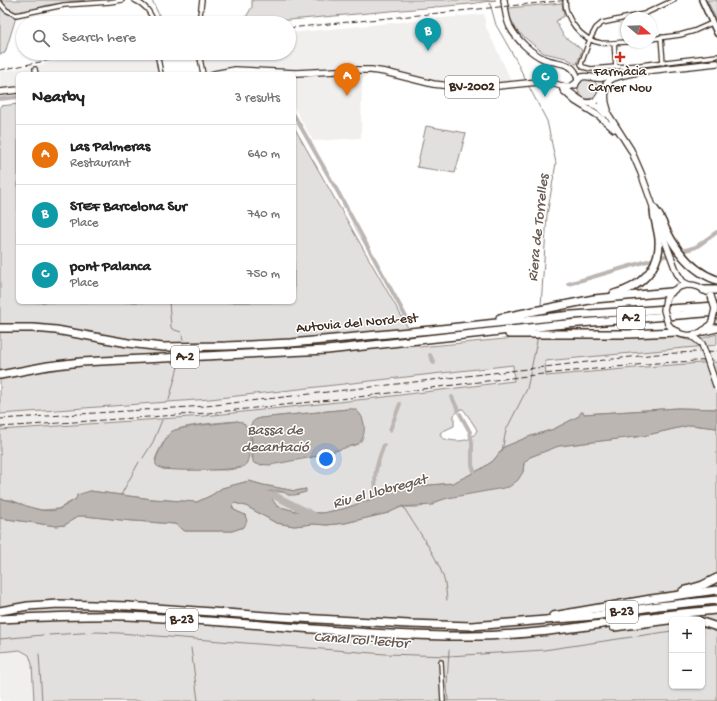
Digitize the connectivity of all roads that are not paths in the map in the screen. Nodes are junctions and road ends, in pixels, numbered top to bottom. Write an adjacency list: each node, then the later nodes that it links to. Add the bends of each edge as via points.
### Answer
1 (122, 0): 8 (street, via 64,5 16,14 6,10)
2 (134, 0): 9 (street, via 142,4)
3 (202, 0): 10 (street)
4 (504, 0): 11 (main road)
5 (565, 0): 16 (street, via 570,20)
6 (674, 0): 16 (street, via 644,14 602,23)
7 (702, 0): 12 (street)
8 (0, 3)
9 (151, 16)
10 (199, 16)
11 (506, 16): 32 (main road, via 519,35 538,52 568,62); 36 (main road, via 510,28 527,47 545,59 572,67 577,74)
12 (712, 23): 13 (street); 15 (street, via 686,33)
13 (717, 33)
14 (657, 38): 15 (street)
15 (661, 38): 23 (street)
16 (590, 39): 18 (street, via 601,43); 24 (street, via 582,66 586,69)
17 (621, 42): 18 (street)
18 (614, 43): 24 (street)
19 (717, 56): 23 (street)
20 (158, 60): 27 (street)
21 (200, 60): 28 (street)
22 (717, 62): 33 (main road, via 641,71); 34 (main road, via 623,71 604,78)
23 (664, 63): 24 (street)
24 (616, 67)
25 (35, 69): 26 (street)
26 (36, 72)
27 (161, 72)
28 (203, 72)
29 (226, 72): 30 (main road, BV-2002)
30 (277, 72)
31 (296, 73): 35 (main road, BV-2002, via 372,70 459,87)
32 (588, 75): 34 (main road); 36 (main road, BV-2002)
33 (617, 77): 40 (main road, via 606,83); 43 (main road, via 608,86 605,96)
34 (596, 78): 40 (main road, via 600,82)
35 (541, 82): 36 (main road, BV-2002, via 569,87); 37 (main road, BV-2002)
36 (577, 82): 41 (main road, via 574,91)
37 (562, 89): 41 (main road, BV-2002); 44 (main road, via 579,104 599,116)
38 (16, 90): 39 (main road)
39 (0, 92)
40 (601, 92): 42 (main road, via 597,100); 43 (main road, via 601,103)
41 (576, 96): 42 (main road, BV-2002)
42 (589, 103): 43 (main road, via 601,109)
43 (614, 125): 44 (main road)
44 (623, 138): 45 (main road, via 637,163)
45 (654, 208): 46 (highway); 53 (highway, via 658,248 655,262 646,277 627,290)
46 (670, 244): 47 (main road); 48 (highway, via 692,266)
47 (676, 273): 49 (main road, via 682,282); 52 (main road, via 677,282)
48 (717, 280)
49 (688, 285): 50 (main road, via 695,285); 52 (main road)
50 (704, 290): 51 (highway); 60 (main road, bridge, via 711,296 715,309 712,322)
51 (717, 290)
52 (673, 291): 53 (highway); 61 (main road, bridge, via 666,299 664,310 668,324)
53 (594, 299): 56 (highway)
54 (717, 306): 56 (highway, Autovia del Nord-est / A-2, via 548,317)
55 (717, 312): 59 (highway, A-2, via 547,326)
56 (529, 316): 57 (highway, Autovia del Nord-est / A-2, via 467,326 291,342 188,347 138,344 48,329)
57 (0, 328)
58 (717, 328): 60 (highway)
59 (528, 331): 61 (highway, via 546,334); 64 (highway, Autovia del Nord-est / A-2, via 501,334 493,332 327,350 81,362)
60 (704, 331): 62 (main road); 63 (main road)
61 (676, 332): 62 (main road)
62 (692, 336): 63 (main road)
63 (702, 344): 65 (main road, bridge)
64 (0, 375)
65 (717, 388)
66 (717, 578): 68 (highway, via 703,585)
67 (717, 590): 68 (highway)
68 (651, 599): 78 (highway)
69 (717, 600): 78 (highway, B-23)
70 (28, 606): 71 (highway); 73 (highway, B-23); 78 (highway, B-23, via 128,606 409,624 472,626)
71 (0, 607)
72 (717, 610): 79 (highway, B-23, via 660,615)
73 (0, 611)
74 (17, 618): 75 (highway, B-23); 77 (highway); 79 (highway, B-23, via 126,616 397,634 470,636 518,634)
75 (0, 619)
76 (669, 620): 79 (highway, via 615,627)
77 (0, 622)
78 (527, 622)
79 (588, 626)
80 (440, 662): 81 (street)
81 (442, 701)

